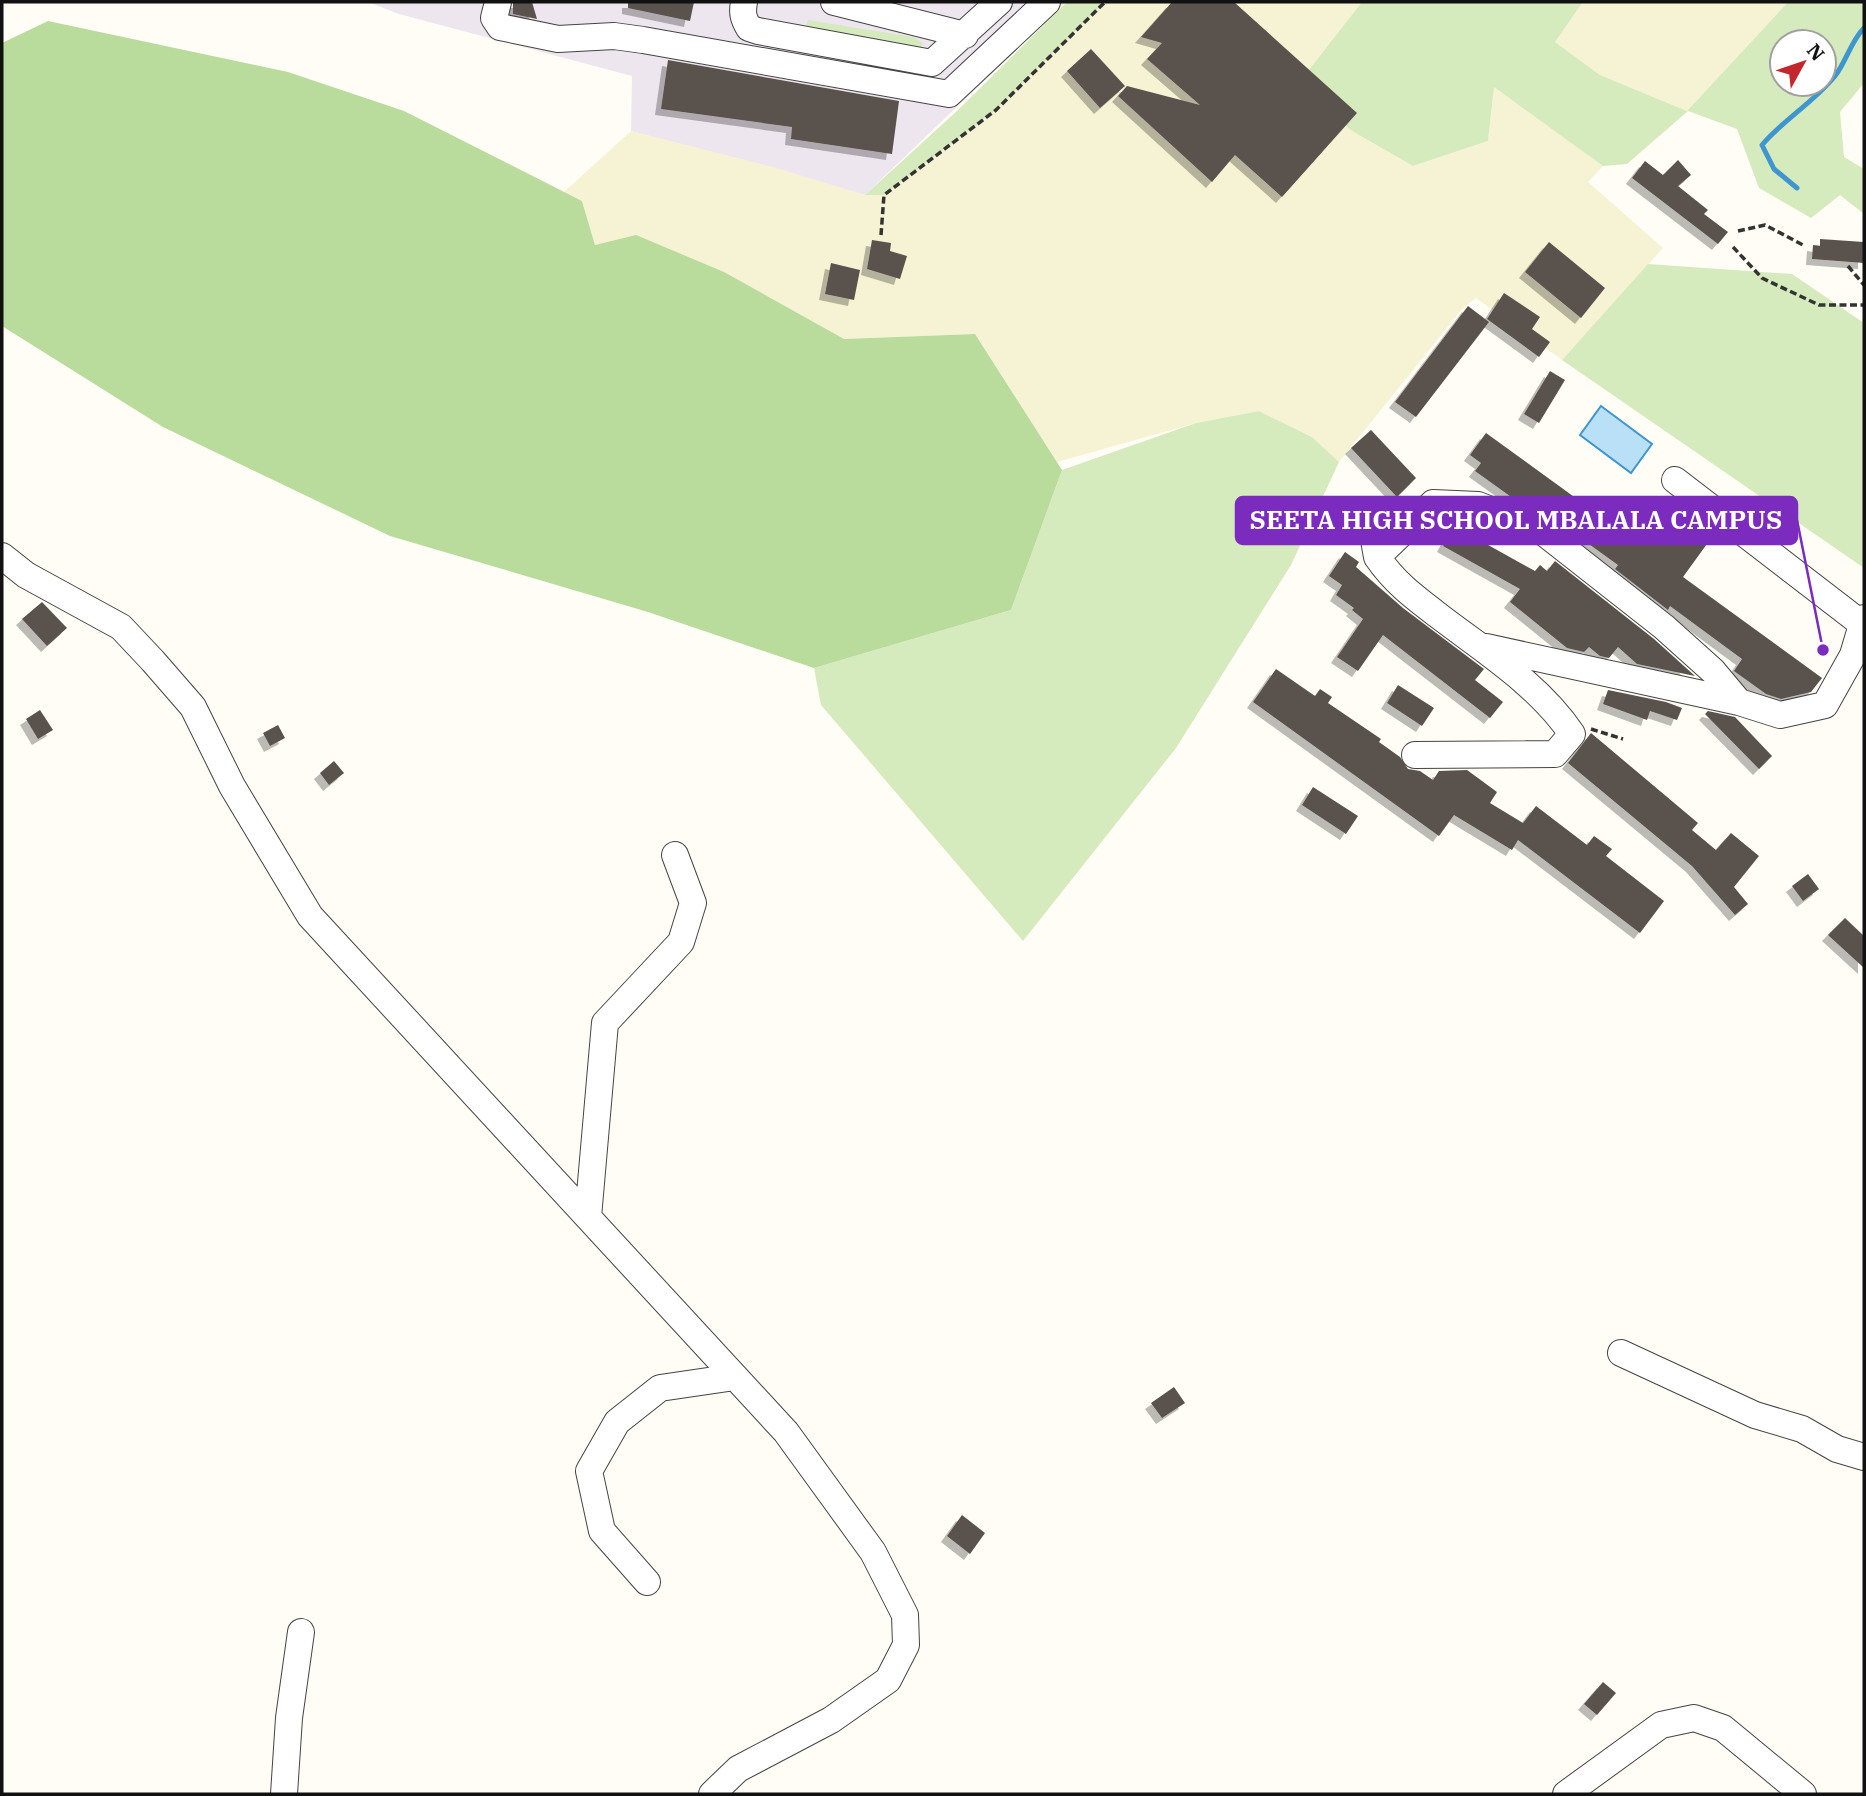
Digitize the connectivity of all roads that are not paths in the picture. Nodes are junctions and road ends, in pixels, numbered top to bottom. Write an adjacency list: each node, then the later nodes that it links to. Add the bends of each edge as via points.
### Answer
1 (498, 2): 5 (street, via 494,18 500,27 558,39 614,36 643,40 949,94)
2 (744, 2): 6 (street, via 745,21 758,31 932,63)
3 (834, 2): 6 (street)
4 (999, 2): 6 (street)
5 (1047, 2)
6 (965, 35)
7 (1675, 480): 11 (street)
8 (1372, 529): 10 (street)
9 (2, 556): 16 (street, via 26,575 121,627 153,661 193,708 232,786 310,916)
10 (1377, 556): 12 (street, via 1392,579); 13 (street, via 1433,503 1478,505 1538,528 1664,627 1713,671)
11 (1863, 621): 13 (street, via 1853,655 1825,705 1780,715)
12 (1477, 645): 13 (street); 14 (street, via 1558,713 1572,734 1555,754)
13 (1739, 702)
14 (1415, 755)
15 (676, 855): 16 (street, via 693,903 681,942 605,1023)
16 (588, 1217): 18 (street)
17 (1621, 1353): 19 (street, via 1755,1415 1802,1429 1837,1449)
18 (735, 1377): 20 (street, via 660,1388 617,1422 589,1471 602,1531); 23 (street, via 786,1432 873,1552 905,1615 906,1645 888,1679 831,1720 738,1769)
19 (1864, 1457)
20 (647, 1582)
21 (300, 1632): 22 (street)
22 (284, 1794)
23 (712, 1794)
24 (1566, 1794): 25 (street, via 1661,1725 1694,1718 1723,1728)
25 (1803, 1794)

